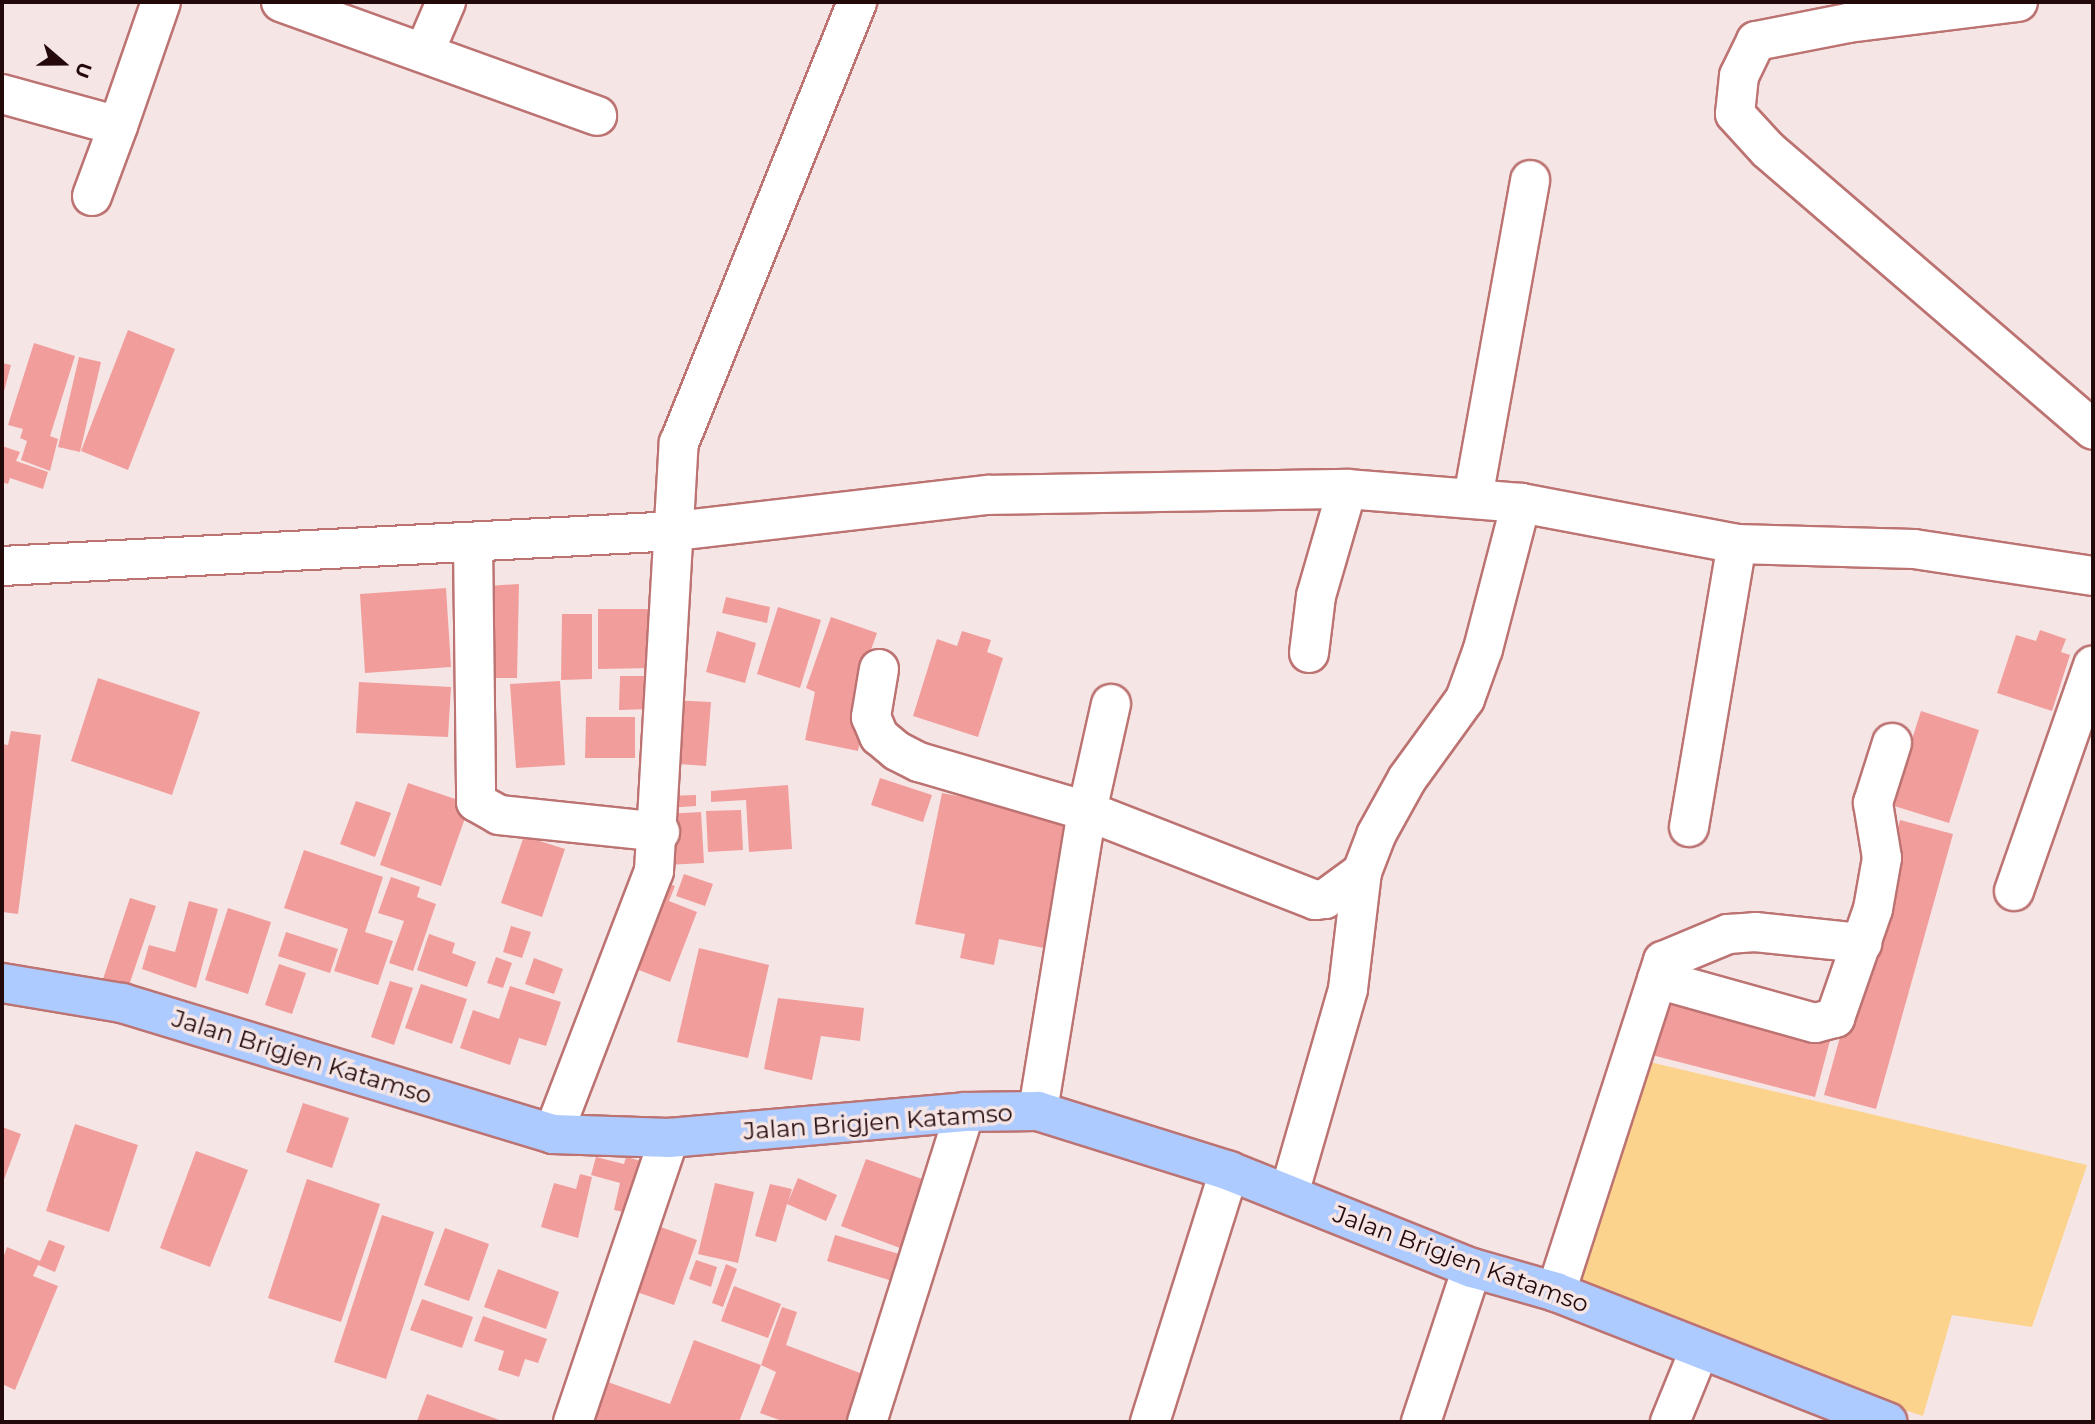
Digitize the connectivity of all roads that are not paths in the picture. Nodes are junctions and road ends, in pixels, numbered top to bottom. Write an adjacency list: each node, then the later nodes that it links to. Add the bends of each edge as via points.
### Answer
1 (161, 2): 9 (street)
2 (281, 2): 6 (street)
3 (446, 2): 6 (street)
4 (857, 2): 16 (street, via 679,443)
5 (2018, 2): 12 (street, via 1848,23 1756,41 1739,76 1735,114 1768,150)
6 (424, 53): 8 (street)
7 (2, 94): 9 (street)
8 (597, 116)
9 (118, 126): 11 (street)
10 (1530, 180): 14 (street)
11 (92, 196)
12 (2093, 430)
13 (1347, 489): 14 (street); 16 (street, via 988,495); 21 (street, via 1316,596)
14 (1473, 498): 15 (street)
15 (1521, 503): 18 (street); 29 (street, via 1483,649 1465,699 1407,779 1376,835)
16 (676, 531): 17 (street); 28 (street)
17 (473, 542): 19 (street); 28 (street, via 476,802 499,815)
18 (1737, 544): 20 (street, via 1914,549); 27 (street)
19 (2, 566)
20 (2093, 576)
21 (1309, 653)
22 (2093, 665): 30 (street)
23 (878, 669): 26 (street, via 871,718 879,736 897,751 919,762)
24 (1111, 704): 26 (street)
25 (1892, 743): 31 (street, via 1873,803 1882,858)
26 (1087, 811): 29 (street, via 1315,900 1325,899); 34 (street)
27 (1689, 827)
28 (660, 832): 36 (street, via 654,872)
29 (1362, 872): 39 (street, via 1348,989)
30 (2014, 891)
31 (1862, 943): 32 (street, via 1755,932 1728,934 1663,961); 32 (street, via 1840,1010 1828,1021 1815,1023)
32 (1657, 979): 41 (street)
33 (2, 983): 36 (main road, Jalan Brigjen Katamso, via 122,1003)
34 (1038, 1111): 35 (main road, Jalan Brigjen Katamso); 38 (main road, Jalan Brigjen Katamso)
35 (965, 1112): 37 (main road, Jalan Brigjen Katamso); 44 (street)
36 (553, 1134): 37 (main road, Jalan Brigjen Katamso)
37 (669, 1138): 43 (street)
38 (1229, 1171): 39 (main road, Jalan Brigjen Katamso); 45 (street)
39 (1289, 1195): 40 (main road, Jalan Brigjen Katamso)
40 (1472, 1268): 41 (main road, Jalan Brigjen Katamso); 46 (street)
41 (1556, 1292): 42 (main road, Jalan Brigjen Katamso)
42 (1699, 1351): 47 (street); 48 (main road, Jalan Brigjen Katamso)
43 (573, 1422)
44 (867, 1422)
45 (1150, 1422)
46 (1421, 1422)
47 (1670, 1422)
48 (1887, 1422)

